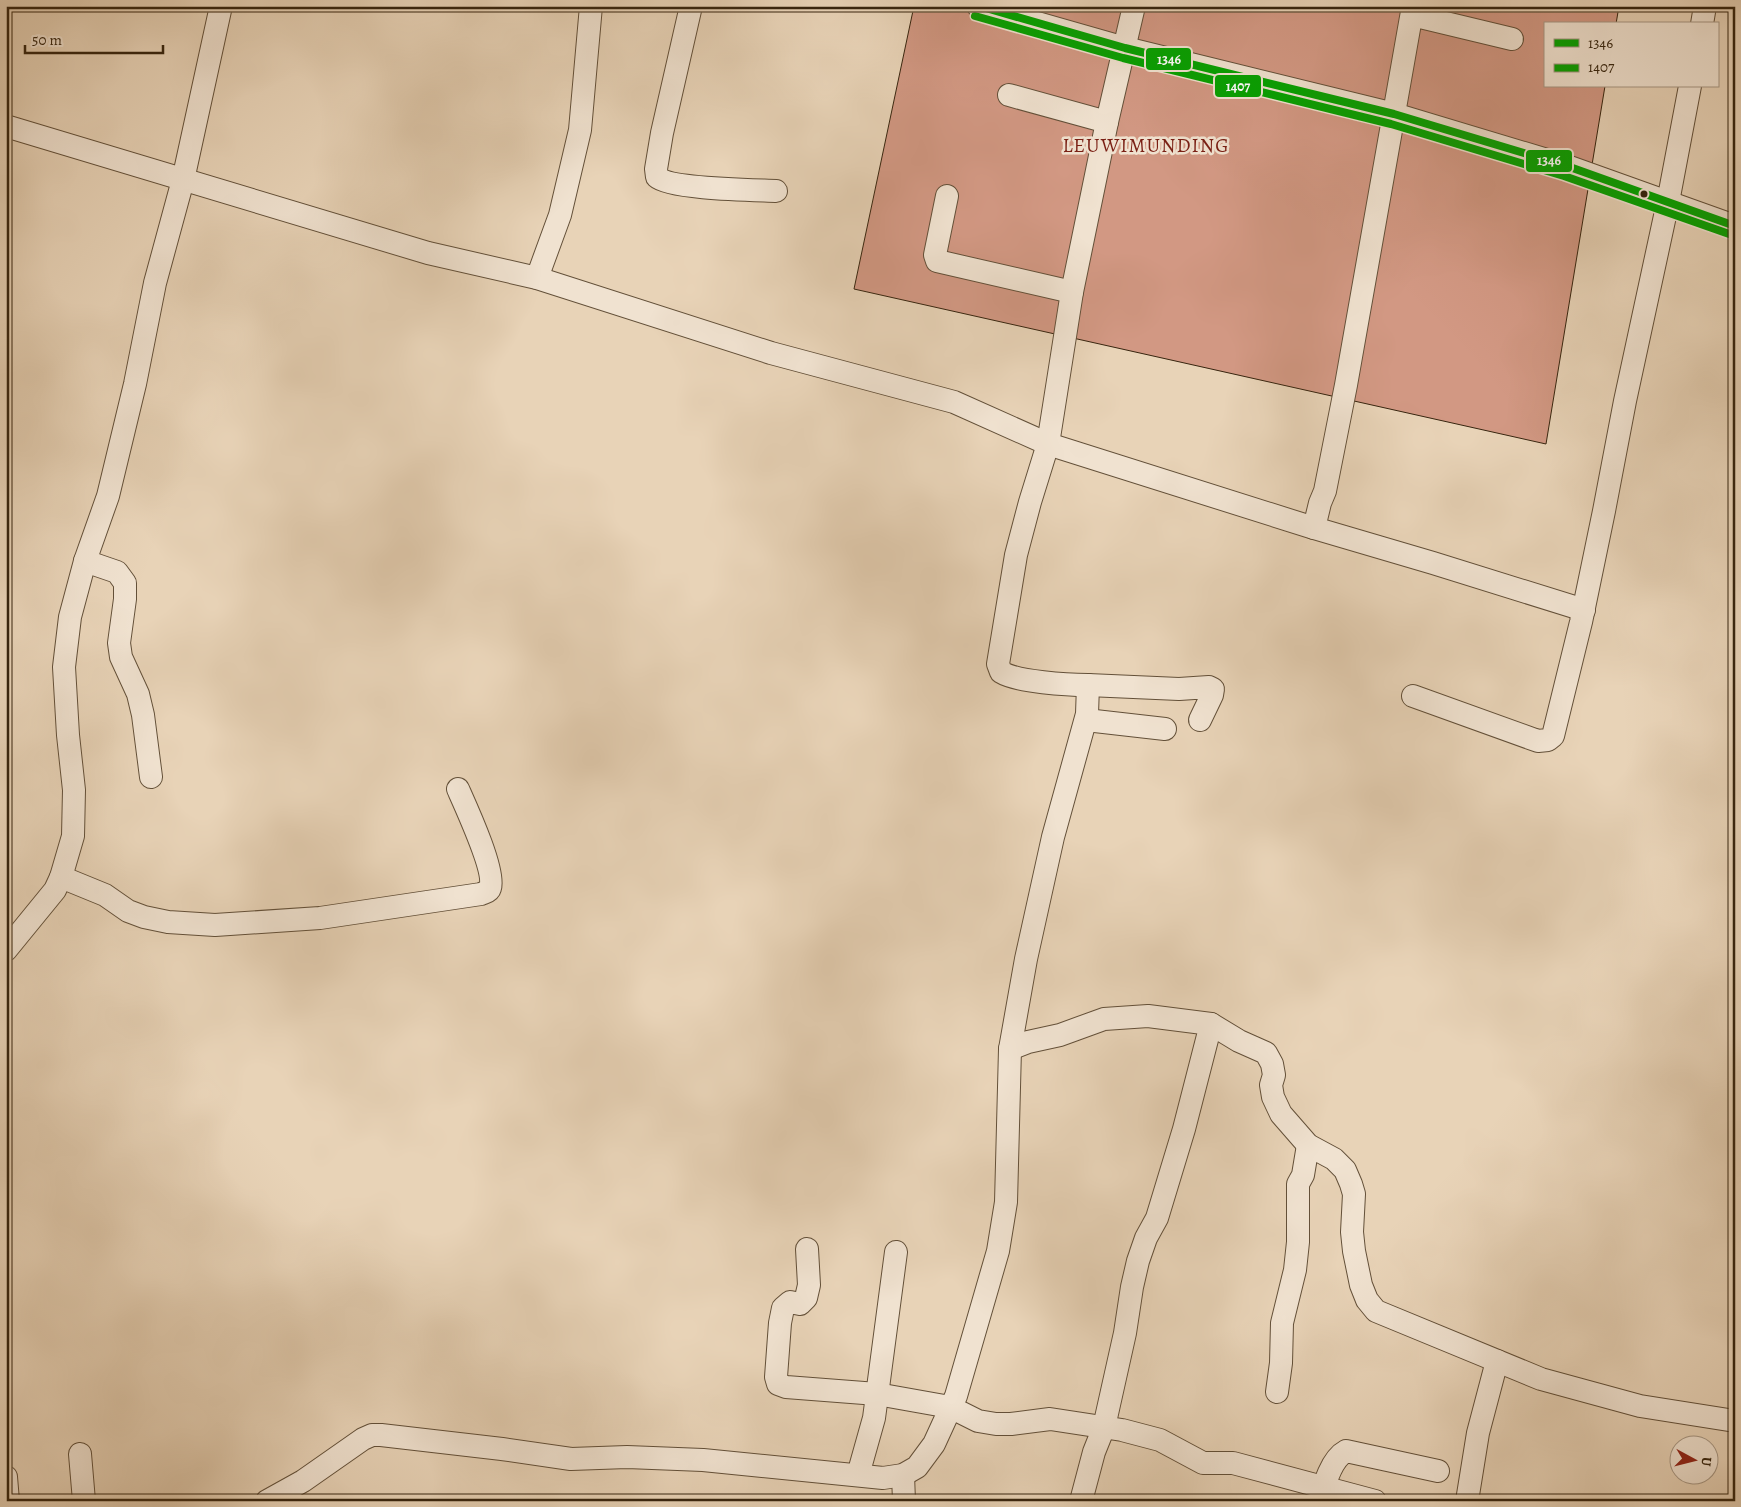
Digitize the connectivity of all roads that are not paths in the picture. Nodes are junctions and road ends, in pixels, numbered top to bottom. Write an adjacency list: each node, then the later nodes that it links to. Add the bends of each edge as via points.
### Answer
1 (221, 6): 16 (street)
2 (591, 6): 21 (street, via 580,130 560,215)
3 (691, 6): 17 (street, via 662,133 656,177 664,182 692,186)
4 (978, 6): 10 (street)
5 (1134, 6): 10 (street)
6 (1705, 6): 8 (street)
7 (1412, 10): 9 (street); 13 (street)
8 (1702, 22)
9 (1512, 39)
10 (1126, 48): 13 (street); 14 (street)
11 (1690, 88): 19 (street)
12 (1009, 95): 14 (street)
13 (1394, 114): 19 (street, via 1567,166); 24 (street, via 1346,385)
14 (1107, 122): 22 (street)
15 (6, 128): 16 (street)
16 (183, 180): 21 (street, via 428,253); 25 (street, via 155,283 108,496)
17 (776, 191)
18 (947, 196): 22 (street, via 935,255 937,261)
19 (1668, 202): 20 (street); 26 (street)
20 (1735, 226)
21 (538, 278): 23 (street, via 771,353 954,402)
22 (1072, 292): 23 (street)
23 (1048, 444): 24 (street); 27 (street, via 1016,555 998,664 1008,677)
24 (1314, 528): 26 (street)
25 (85, 561): 32 (street, via 117,572 125,583 119,643 121,657 138,694); 34 (street, via 70,617 64,667 74,790 73,836)
26 (1584, 610): 28 (street, via 1553,736 1548,740 1528,738)
27 (1088, 685): 29 (street); 30 (street, via 1209,687 1213,689 1212,695)
28 (1412, 696)
29 (1086, 720): 31 (street); 37 (street, via 1053,837)
30 (1200, 720)
31 (1165, 729)
32 (151, 777)
33 (458, 789): 34 (street, via 491,870 490,888 481,894 320,918 215,925 144,917 105,896)
34 (58, 884): 35 (street)
35 (6, 950)
36 (1211, 1024): 37 (street, via 1148,1016 1104,1019); 38 (street, via 1266,1053 1274,1075 1272,1097 1281,1114); 46 (street, via 1157,1218 1138,1261)
37 (1010, 1049): 44 (street, via 1006,1202 998,1252)
38 (1308, 1145): 41 (street, via 1334,1159 1345,1170 1351,1184 1354,1194 1354,1251 1361,1285 1371,1306 1376,1311); 42 (street, via 1303,1175 1298,1184 1298,1242 1282,1324)
39 (807, 1249): 43 (street, via 809,1285 806,1298 800,1304 790,1302 783,1308 778,1384)
40 (896, 1252): 43 (street)
41 (1497, 1361): 45 (street, via 1541,1379 1640,1406); 59 (street, via 1478,1433)
42 (1277, 1392)
43 (877, 1394): 44 (street); 49 (street, via 874,1418)
44 (950, 1407): 46 (street, via 978,1421 996,1424 1050,1418); 50 (street, via 934,1444 917,1467)
45 (1735, 1420)
46 (1104, 1427): 52 (street, via 1160,1440 1203,1463 1233,1463 1273,1472); 57 (street)
47 (80, 1454): 54 (street)
48 (1438, 1471): 52 (street, via 1346,1451 1340,1454)
49 (858, 1475): 50 (street, via 883,1478); 55 (street, via 703,1460 572,1459 372,1435)
50 (903, 1475): 56 (street)
51 (6, 1477): 53 (street)
52 (1322, 1494): 58 (street)
53 (8, 1501)
54 (84, 1501)
55 (267, 1501)
56 (904, 1501)
57 (1081, 1501)
58 (1375, 1501)
59 (1467, 1501)

